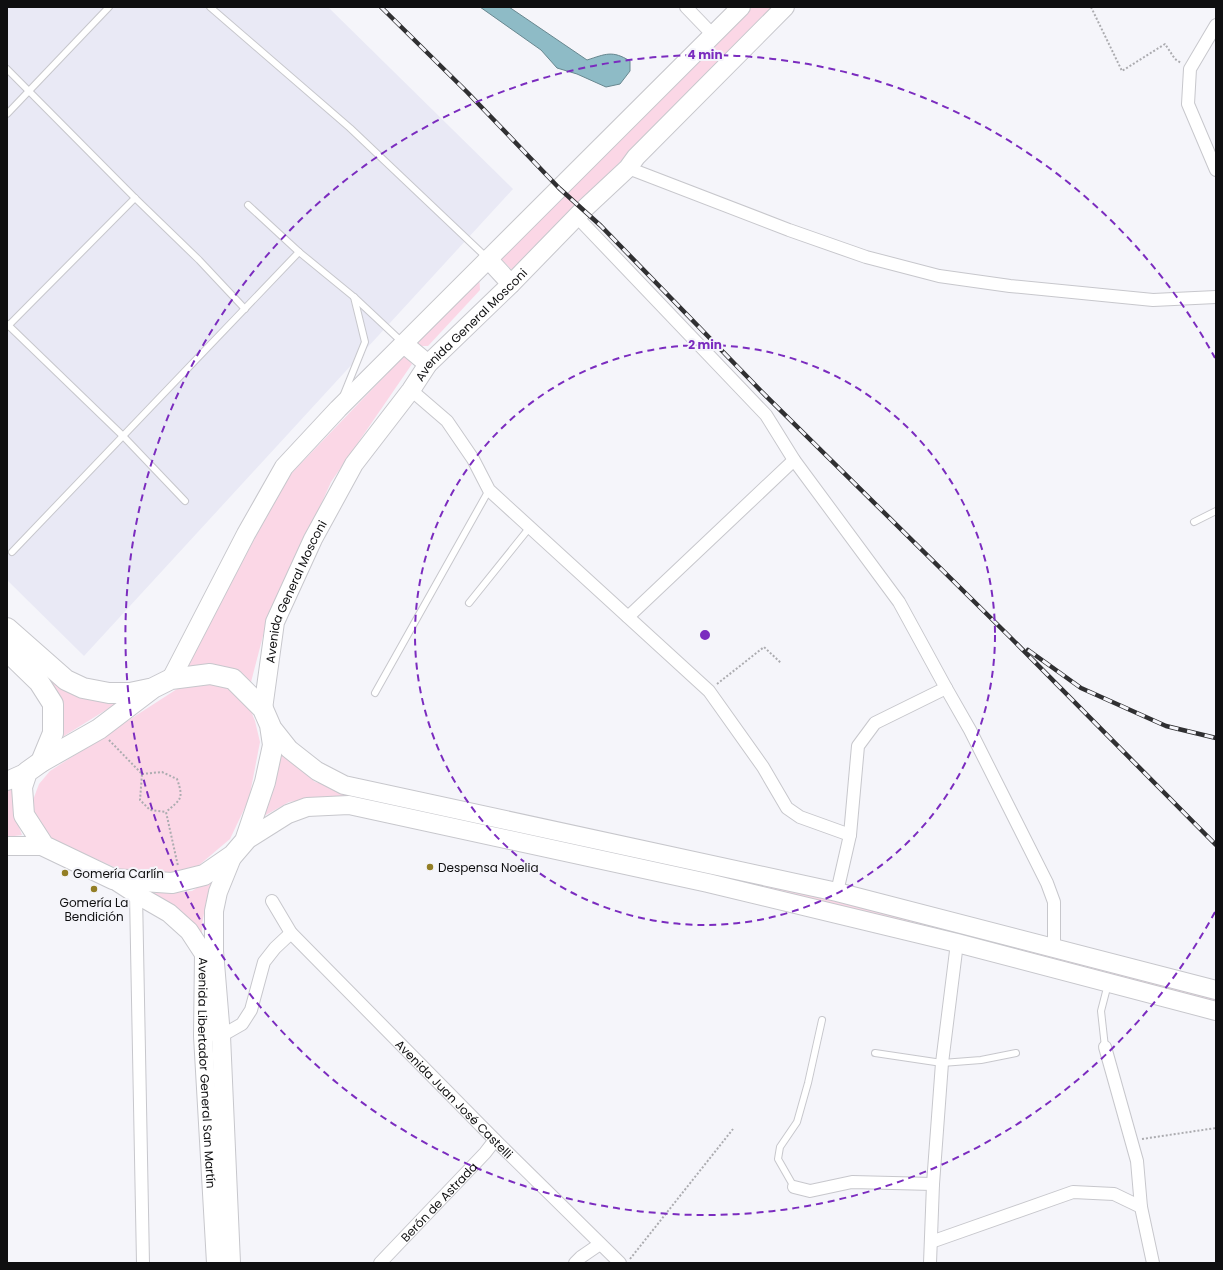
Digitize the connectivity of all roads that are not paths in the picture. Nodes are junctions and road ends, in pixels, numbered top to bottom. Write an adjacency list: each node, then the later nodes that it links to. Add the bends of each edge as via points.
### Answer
1 (109, 7): 9 (lane)
2 (210, 7): 17 (lane, via 350,128)
3 (686, 7): 7 (street)
4 (741, 7): 7 (main road)
5 (785, 7): 11 (main road, Avenida General Mosconi)
6 (1216, 25): 12 (street, via 1190,69 1188,104)
7 (713, 34): 17 (main road)
8 (7, 69): 9 (lane)
9 (29, 91): 10 (lane); 13 (lane)
10 (7, 114)
11 (628, 168): 15 (main road, Avenida General Mosconi); 20 (street, via 817,240 866,257 939,276 1010,286 1153,300)
12 (1216, 170)
13 (135, 198): 21 (lane); 22 (lane)
14 (248, 205): 16 (lane)
15 (577, 217): 18 (main road, Avenida General Mosconi); 28 (street, via 766,415)
16 (299, 252): 19 (lane); 21 (lane)
17 (488, 259): 18 (main road); 23 (main road)
18 (511, 284): 24 (main road, Avenida General Mosconi)
19 (354, 297): 23 (lane); 26 (lane, via 365,342)
20 (1216, 297)
21 (245, 309): 27 (lane)
22 (8, 325): 27 (lane)
23 (404, 344): 24 (main road); 26 (main road)
24 (428, 364): 25 (main road, Avenida General Mosconi)
25 (411, 390): 29 (street, via 447,421); 43 (main road, Avenida General Mosconi, via 354,464 313,539 275,622)
26 (338, 409): 39 (main road, via 284,467)
27 (123, 436): 30 (lane); 34 (lane)
28 (794, 460): 36 (street); 41 (street, via 899,602)
29 (490, 490): 33 (street); 42 (lane)
30 (185, 501)
31 (1216, 511): 32 (lane)
32 (1194, 522)
33 (530, 527): 35 (lane); 36 (street)
34 (12, 552)
35 (469, 603)
36 (628, 616): 46 (street, via 709,691 763,767 787,808 800,817)
37 (7, 628): 40 (main road, via 66,680 83,688 109,693 130,693)
38 (7, 651): 44 (main road, via 39,682 53,704 53,733)
39 (171, 679): 40 (main road); 43 (main road, via 210,674 233,679)
40 (153, 688): 44 (main road, via 99,729)
41 (946, 688): 46 (street, via 876,723 858,746); 56 (street, via 1047,883 1054,902)
42 (375, 693)
43 (266, 717): 49 (main road, via 273,745 265,782); 51 (main road, via 289,749 317,771 344,785)
44 (34, 767): 45 (main road); 48 (main road, via 22,787 24,815)
45 (7, 781)
46 (850, 836): 51 (street)
47 (7, 846): 48 (main road)
48 (44, 846): 50 (main road)
49 (239, 848): 50 (main road, via 204,875 181,881 172,883); 55 (main road, via 288,814 307,807 349,805 708,883); 62 (main road, Avenida Libertador General San Martín, via 218,892 214,911)
50 (113, 879): 52 (main road, Avenida Libertador General San Martín)
51 (837, 892): 56 (main road)
52 (136, 894): 61 (main road, Avenida Libertador General San Martín, via 169,913 189,931 204,954); 73 (street)
53 (272, 901): 54 (street, Avenida Juan José Castelli)
54 (291, 933): 62 (street, via 264,962 251,1010 242,1024); 67 (street, Avenida Juan José Castelli)
55 (957, 943): 57 (main road); 66 (street)
56 (1054, 948): 58 (main road)
57 (1108, 982): 59 (main road); 63 (lane, via 1101,1011)
58 (1216, 990)
59 (1216, 1011)
60 (822, 1020): 69 (lane, via 797,1122 780,1147 778,1159)
61 (203, 1036): 62 (street); 74 (main road, Avenida Libertador General San Martín)
62 (220, 1036): 75 (main road, Avenida Libertador General San Martín)
63 (1105, 1047): 70 (street, via 1137,1161)
64 (876, 1053): 66 (lane)
65 (1016, 1053): 66 (lane, via 981,1060)
66 (942, 1063): 68 (street)
67 (495, 1140): 72 (street, Avenida Juan José Castelli); 76 (street, Berón de Astrada)
68 (933, 1184): 69 (street, via 852,1182 810,1191); 71 (street)
69 (794, 1187)
70 (1141, 1207): 71 (street, via 1114,1194 1073,1192); 80 (street)
71 (931, 1242): 79 (street)
72 (600, 1244): 77 (street); 78 (street, Avenida Juan José Castelli)
73 (142, 1263)
74 (216, 1263)
75 (231, 1263)
76 (380, 1263)
77 (575, 1263)
78 (620, 1263)
79 (930, 1263)
80 (1153, 1263)

